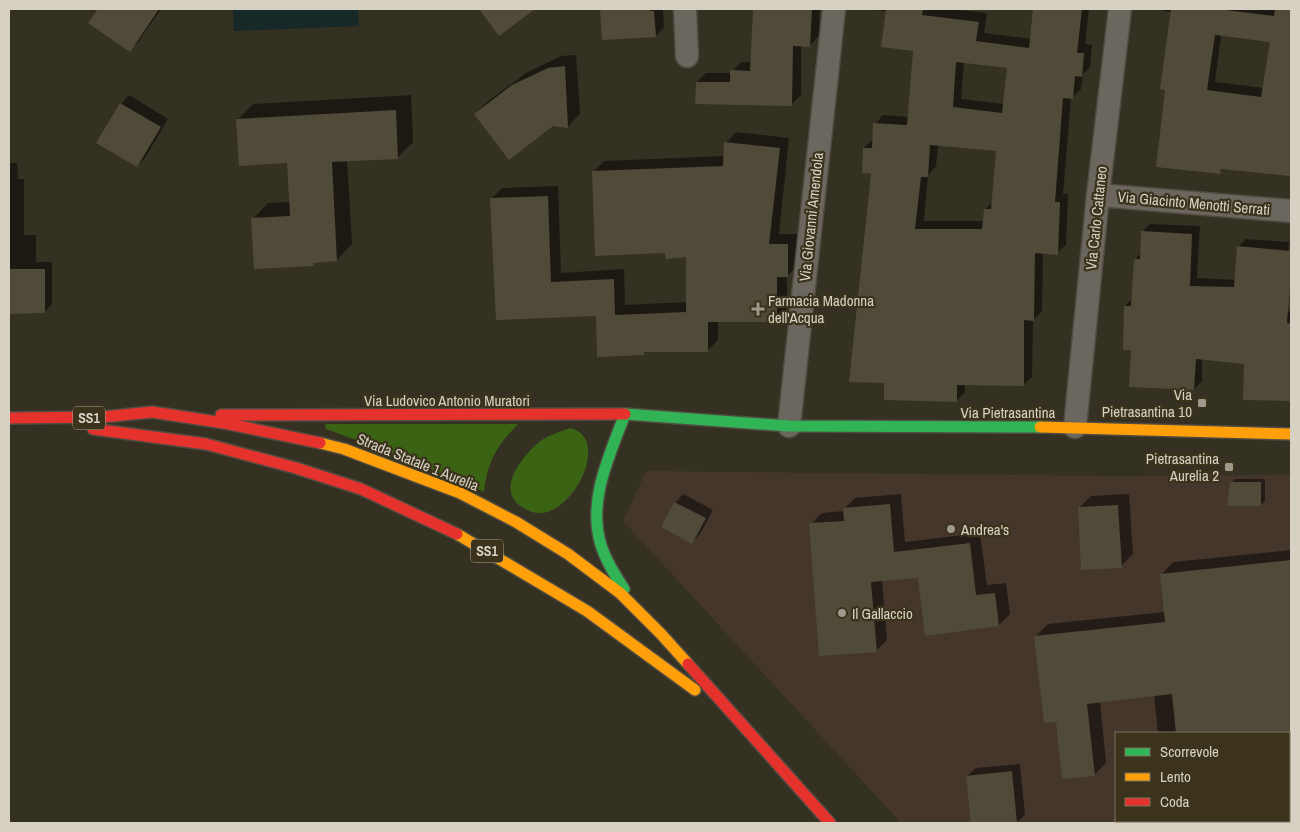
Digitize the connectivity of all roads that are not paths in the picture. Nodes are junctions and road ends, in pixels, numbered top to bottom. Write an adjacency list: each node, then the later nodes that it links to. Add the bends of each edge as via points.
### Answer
1 (685, 9): 4 (street)
2 (834, 9): 11 (street, Via Giovanni Amendola)
3 (1120, 9): 5 (street, Via Carlo Cattaneo)
4 (687, 56)
5 (1098, 196): 6 (street, Via Giacinto Menotti Serrati); 12 (street, Via Carlo Cattaneo)
6 (1291, 212)
7 (625, 414): 8 (main road, Via Ludovico Antonio Muratori); 10 (main road, Via Ludovico Antonio Muratori); 14 (main road, via 601,482 597,530 612,572)
8 (169, 415): 9 (main road, Strada Statale 1 Aurelia / SS1, via 152,412 103,418); 14 (main road, Strada Statale 1 Aurelia / SS1, via 224,422 344,449 460,494 516,522 568,554 620,593)
9 (9, 419): 15 (main road, Strada Statale 1 Aurelia / SS1, via 206,444 361,489 466,538 587,611)
10 (725, 422): 11 (main road, Via Pietrasantina)
11 (789, 426): 12 (main road, Via Pietrasantina)
12 (1075, 427): 13 (main road, Via Pietrasantina)
13 (1291, 434)
14 (648, 621): 15 (main road, Strada Statale 1 Aurelia / SS1)
15 (737, 720): 16 (main road, Strada Statale 1 Aurelia / SS1)
16 (830, 823)

